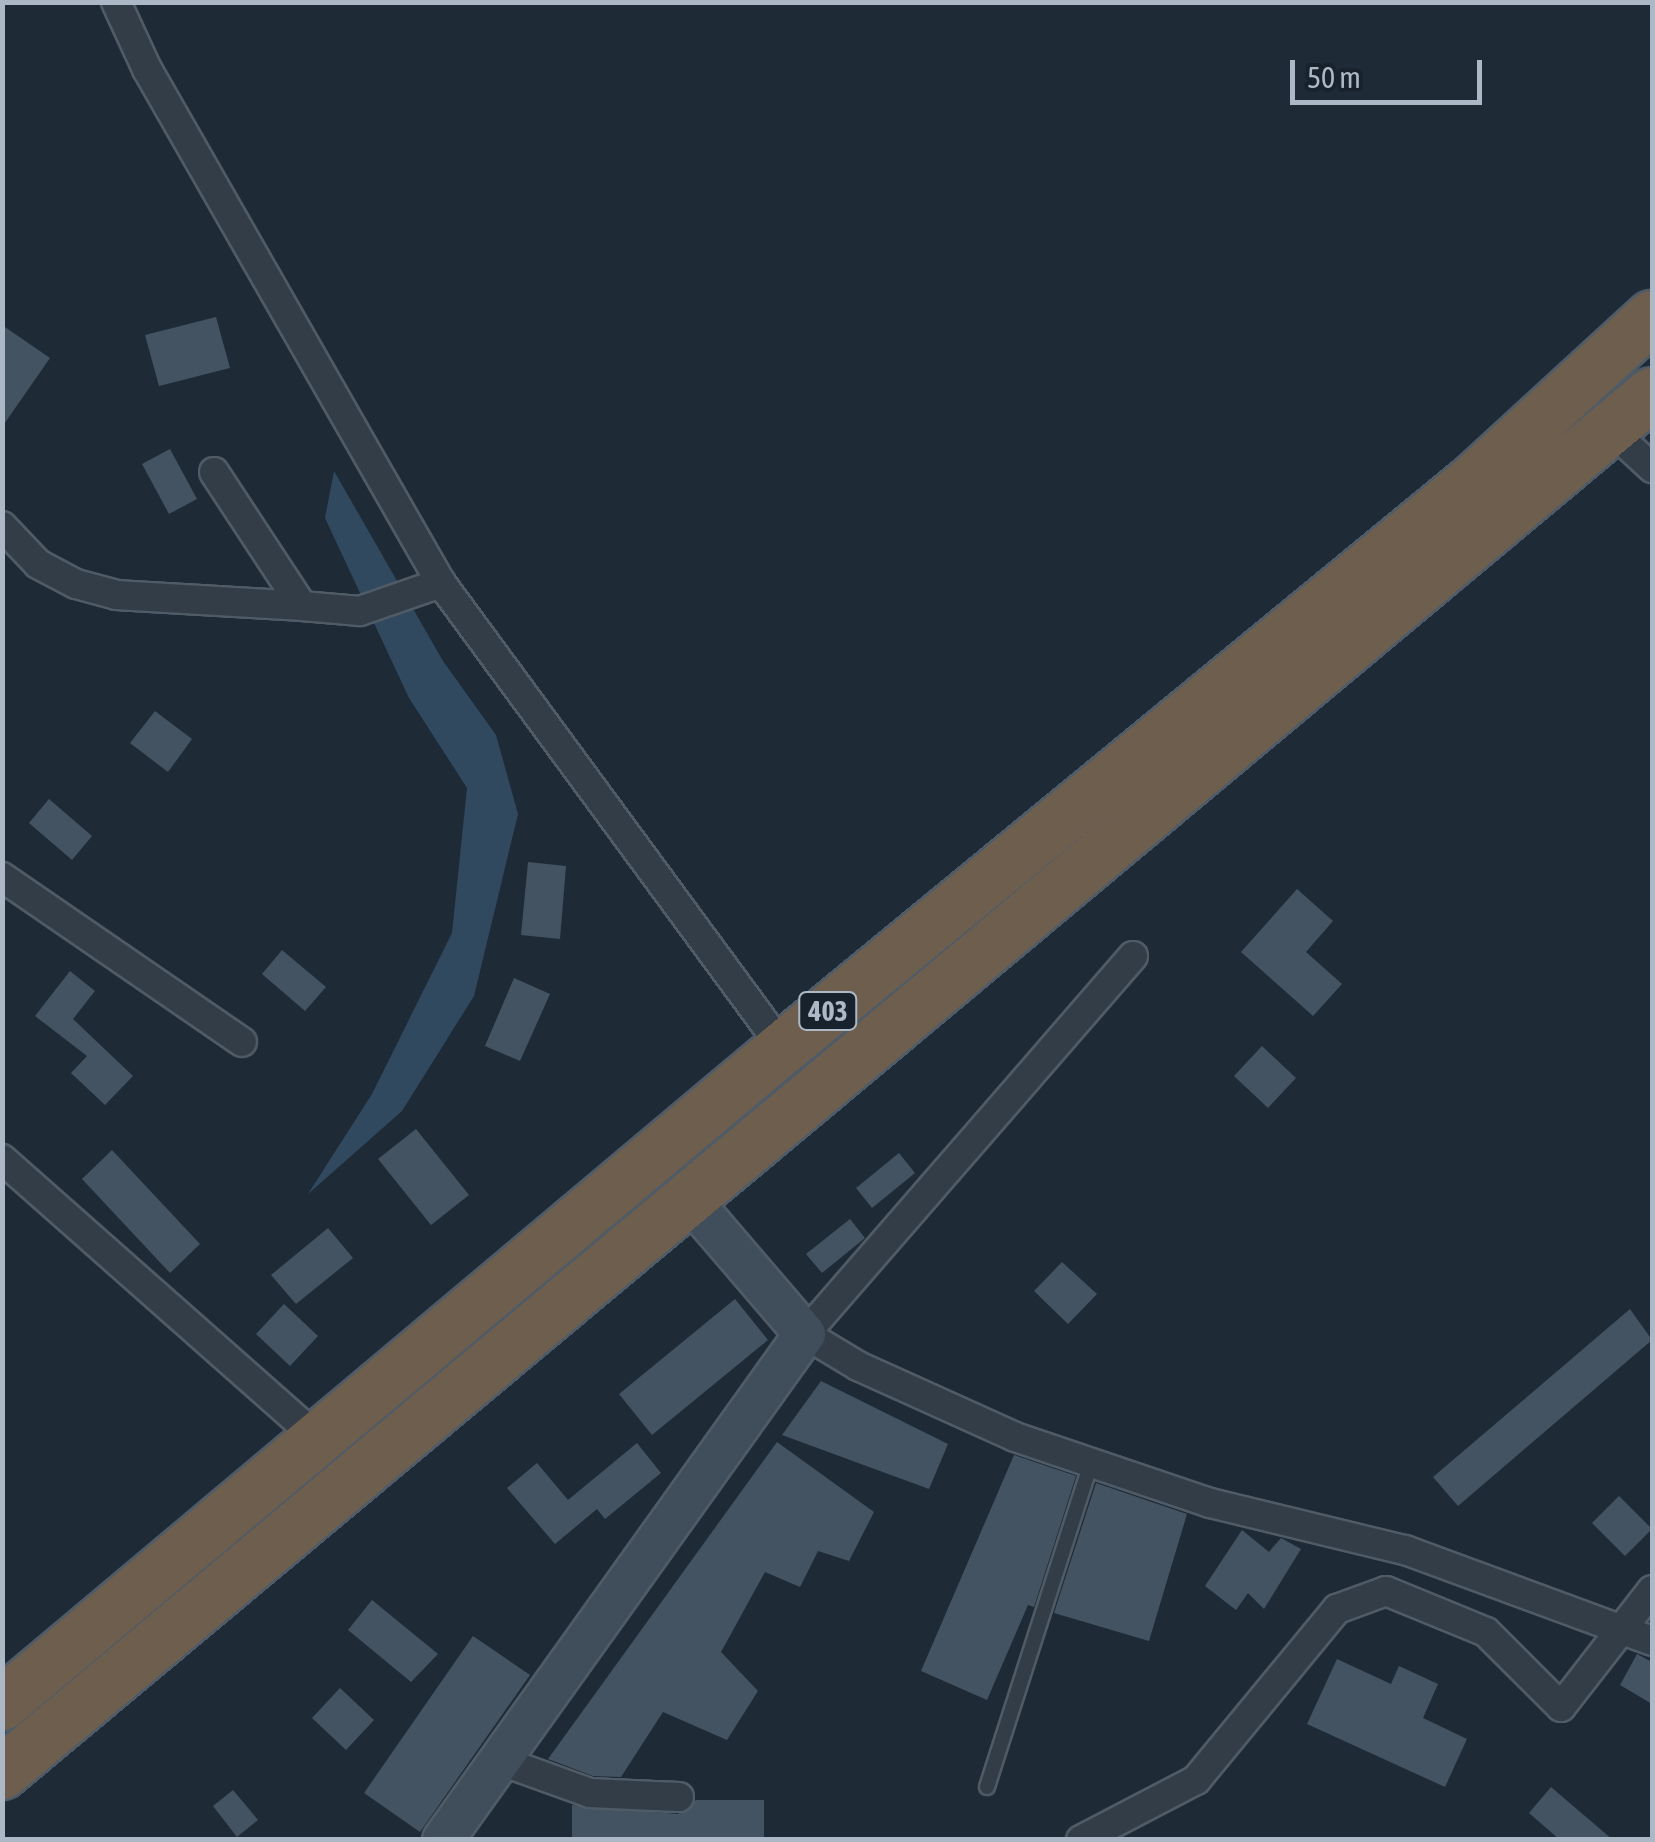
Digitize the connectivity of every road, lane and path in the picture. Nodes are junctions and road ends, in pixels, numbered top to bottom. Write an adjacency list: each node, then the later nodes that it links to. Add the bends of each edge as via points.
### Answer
1 (116, 2): 8 (street)
2 (1652, 317): 13 (highway, 403, via 1473,481)
3 (1652, 394): 4 (highway, 403)
4 (1611, 430): 5 (street); 15 (highway, 403)
5 (1652, 468)
6 (214, 472): 9 (street)
7 (2, 526): 9 (street, via 38,564 76,584 117,594)
8 (430, 586): 9 (street, via 360,611); 13 (street)
9 (302, 606)
10 (2, 877): 12 (street)
11 (1133, 956): 16 (street)
12 (242, 1042)
13 (783, 1048): 17 (highway, 403)
14 (2, 1160): 17 (street)
15 (691, 1201): 16 (street); 24 (highway, 403)
16 (805, 1334): 18 (street, via 918,1396); 23 (street)
17 (318, 1438): 22 (highway, 403)
18 (1091, 1462): 20 (street, via 1210,1503 1405,1550); 25 (lane)
19 (1652, 1590): 20 (street)
20 (1619, 1627): 21 (street); 28 (street, via 1560,1707 1486,1632 1386,1590 1337,1610 1196,1780)
21 (1652, 1640)
22 (2, 1704)
23 (504, 1762): 26 (street, via 608,1797); 27 (street)
24 (2, 1773)
25 (987, 1786)
26 (679, 1796)
27 (443, 1840)
28 (1081, 1840)

